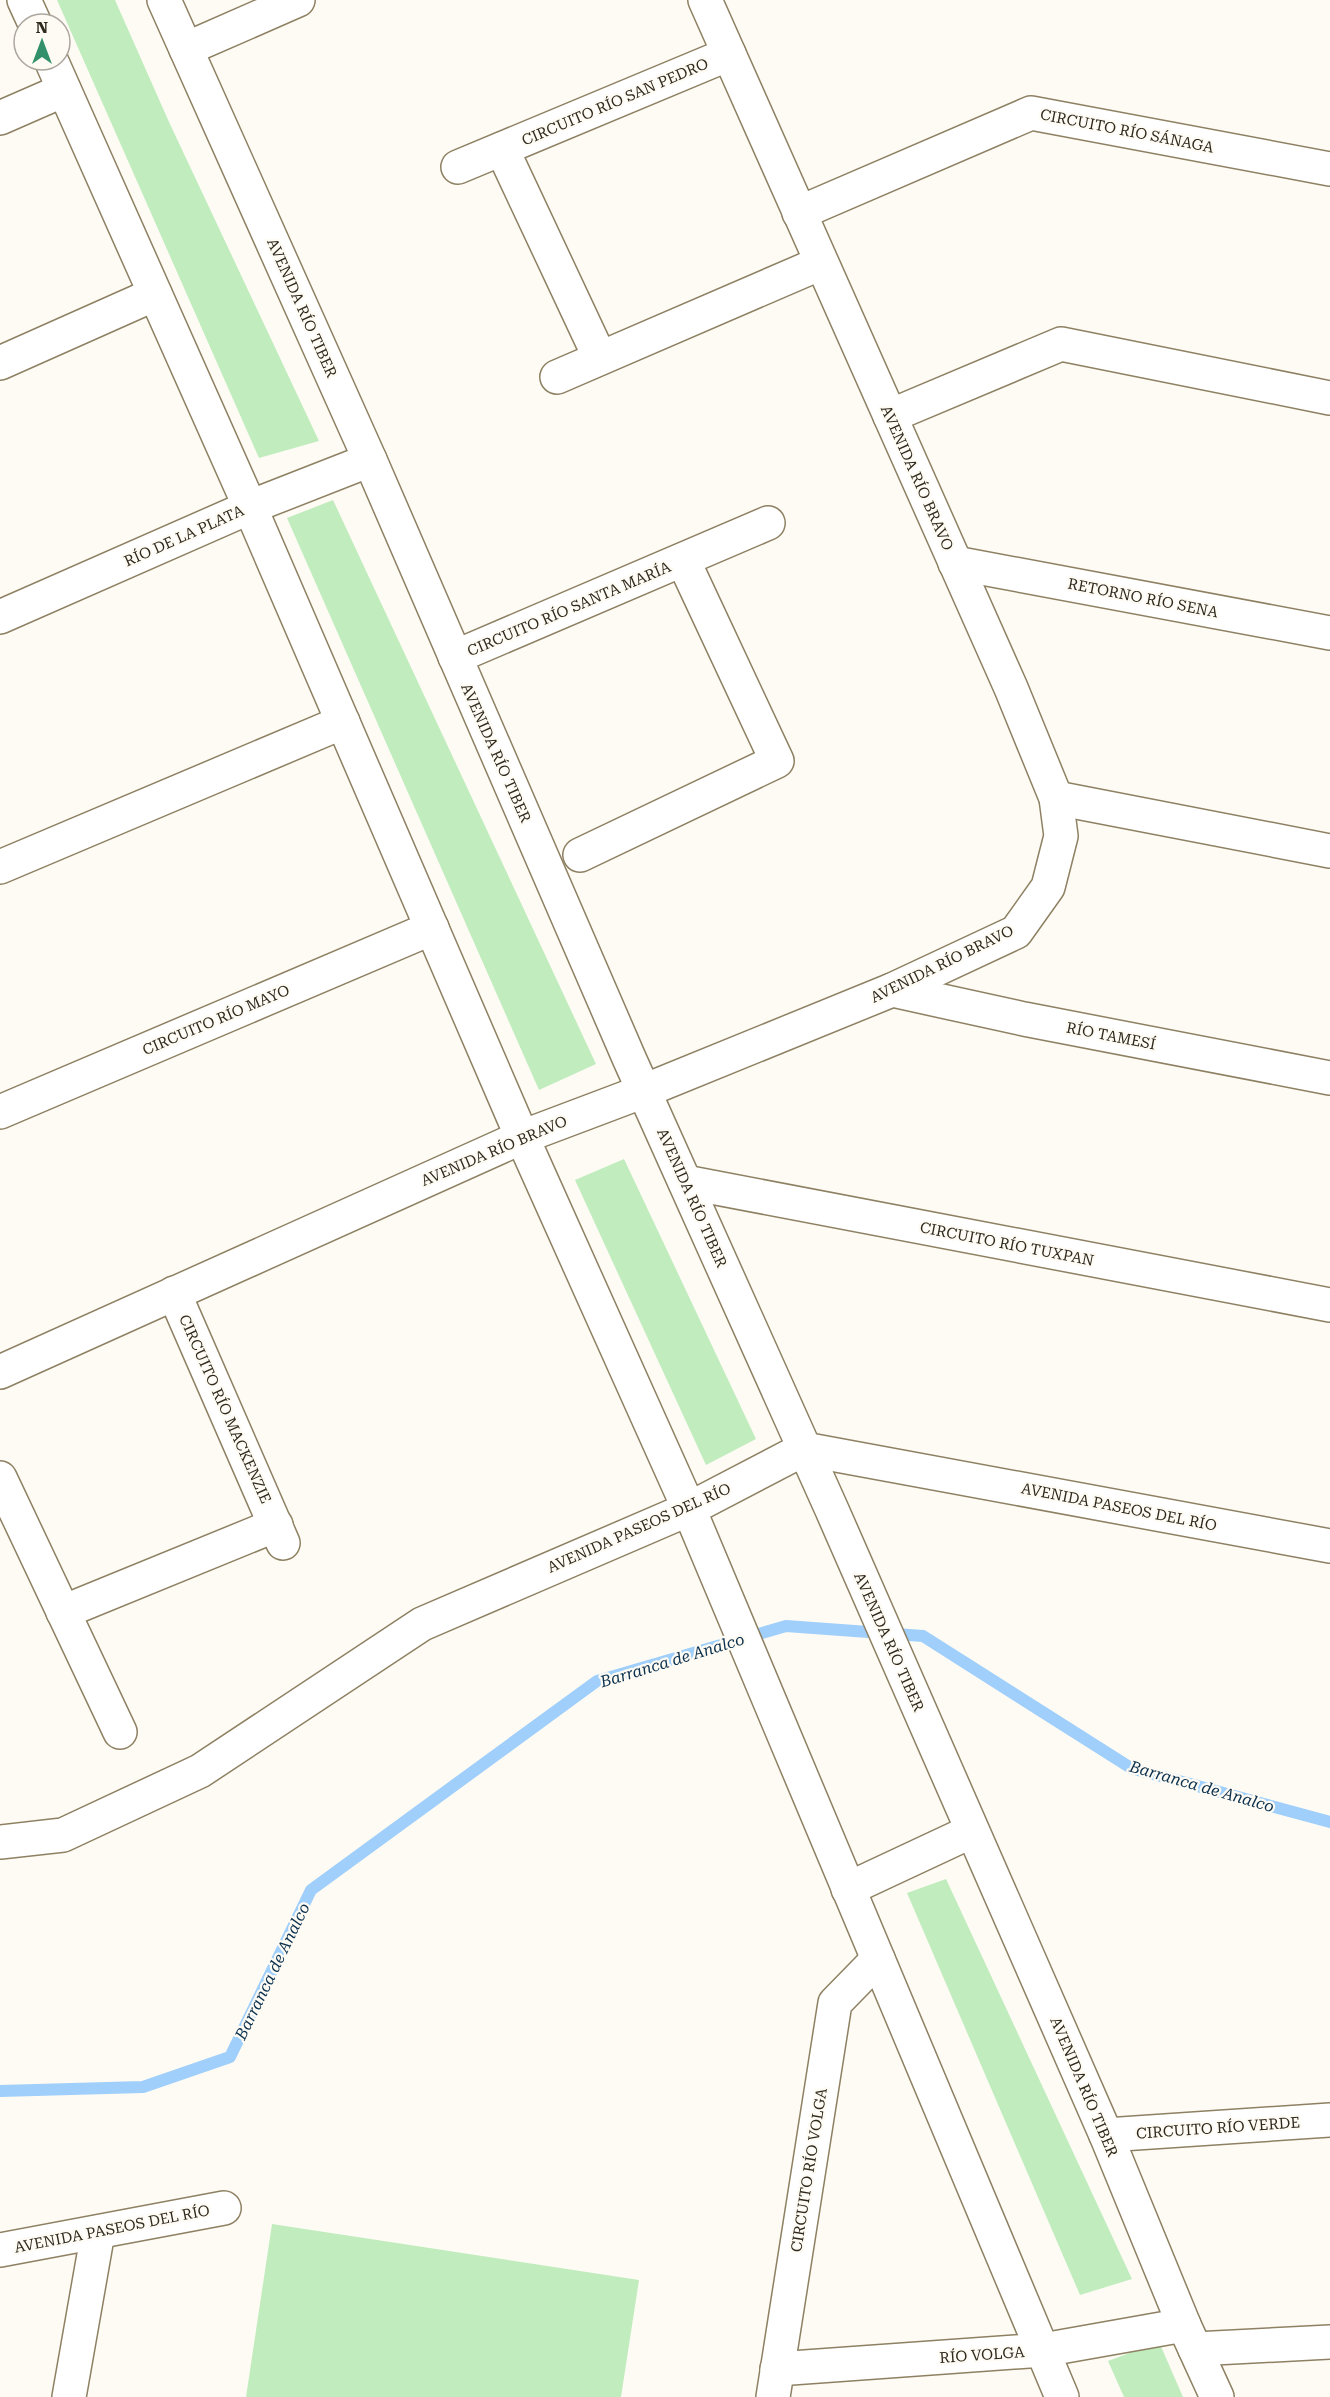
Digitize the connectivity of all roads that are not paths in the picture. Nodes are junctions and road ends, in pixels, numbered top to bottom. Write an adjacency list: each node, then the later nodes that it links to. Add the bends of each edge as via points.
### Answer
1 (164, 0): 4 (street, AVENIDA RÍO TIBER)
2 (298, 0): 4 (street)
3 (712, 2): 5 (street, AVENIDA RÍO BRAVO)
4 (186, 49): 20 (street, AVENIDA RÍO TIBER)
5 (729, 54): 9 (street, CIRCUITO RÍO SAN PEDRO); 12 (street, AVENIDA RÍO BRAVO)
6 (56, 72): 7 (street)
7 (64, 90): 8 (street); 14 (street)
8 (0, 118)
9 (502, 149): 10 (street, CIRCUITO RÍO SAN PEDRO); 15 (street, CIRCUITO RÍO SAN PEDRO)
10 (458, 167)
11 (1330, 169): 12 (street, CIRCUITO RÍO SÁNAGA, via 1031,113)
12 (799, 213): 13 (street, AVENIDA RÍO BRAVO)
13 (821, 263): 15 (street); 19 (street, AVENIDA RÍO BRAVO)
14 (155, 294): 16 (street); 21 (street)
15 (600, 358): 17 (street)
16 (0, 363)
17 (557, 377)
18 (1330, 398): 19 (street, via 1061,344)
19 (890, 416): 24 (street, AVENIDA RÍO BRAVO)
20 (370, 460): 21 (street, RÍO DE LA PLATA); 27 (street, AVENIDA RÍO TIBER)
21 (250, 507): 25 (street, RÍO DE LA PLATA); 28 (street)
22 (768, 523): 23 (street, CIRCUITO RÍO SANTA MARÍA)
23 (683, 560): 27 (street, CIRCUITO RÍO SANTA MARÍA); 31 (street, CIRCUITO RÍO SANTA MARÍA, via 777,761)
24 (955, 563): 26 (street, RETORNO RÍO SENA); 29 (street, AVENIDA RÍO BRAVO)
25 (0, 617)
26 (1330, 633)
27 (455, 657): 36 (street, AVENIDA RÍO TIBER)
28 (343, 722): 32 (street); 33 (street)
29 (1056, 798): 30 (street); 34 (street, AVENIDA RÍO BRAVO, via 1061,836 1048,887 1016,932)
30 (1330, 851)
31 (580, 855)
32 (0, 867)
33 (432, 928): 37 (street, CIRCUITO RÍO MAYO); 38 (street)
34 (892, 990): 35 (street, RÍO TAMESÍ); 36 (street, AVENIDA RÍO BRAVO)
35 (1330, 1078)
36 (644, 1091): 38 (street, AVENIDA RÍO BRAVO); 39 (street, AVENIDA RÍO TIBER)
37 (0, 1112)
38 (522, 1137): 40 (street, AVENIDA RÍO BRAVO); 45 (street)
39 (685, 1182): 41 (street, CIRCUITO RÍO TUXPAN); 43 (street, AVENIDA RÍO TIBER)
40 (174, 1293): 42 (street, AVENIDA RÍO BRAVO); 47 (street, CIRCUITO RÍO MACKENZIE, via 280,1534)
41 (1330, 1305)
42 (0, 1372)
43 (804, 1449): 45 (street, AVENIDA PASEOS DEL RÍO); 46 (street, AVENIDA PASEOS DEL RÍO); 49 (street, AVENIDA RÍO TIBER)
44 (0, 1478): 47 (street)
45 (689, 1509): 50 (street, AVENIDA PASEOS DEL RÍO, via 422,1624 200,1771 63,1835); 51 (street)
46 (1330, 1546)
47 (63, 1612): 48 (street)
48 (120, 1732)
49 (972, 1831): 51 (street); 54 (street, AVENIDA RÍO TIBER)
50 (0, 1842)
51 (848, 1889): 52 (street)
52 (878, 1959): 60 (street); 61 (street, CIRCUITO RÍO VOLGA, via 835,2003)
53 (1330, 2120): 54 (street, CIRCUITO RÍO VERDE)
54 (1106, 2135): 58 (street, AVENIDA RÍO TIBER)
55 (224, 2208): 56 (street, AVENIDA PASEOS DEL RÍO)
56 (98, 2232): 57 (street, AVENIDA PASEOS DEL RÍO); 62 (street)
57 (0, 2250)
58 (1190, 2337): 59 (street); 60 (street, RÍO VOLGA); 64 (street, AVENIDA RÍO TIBER)
59 (1330, 2342)
60 (1043, 2350): 61 (street, RÍO VOLGA); 63 (street)
61 (775, 2383)
62 (69, 2397)
63 (1062, 2397)
64 (1217, 2397)

